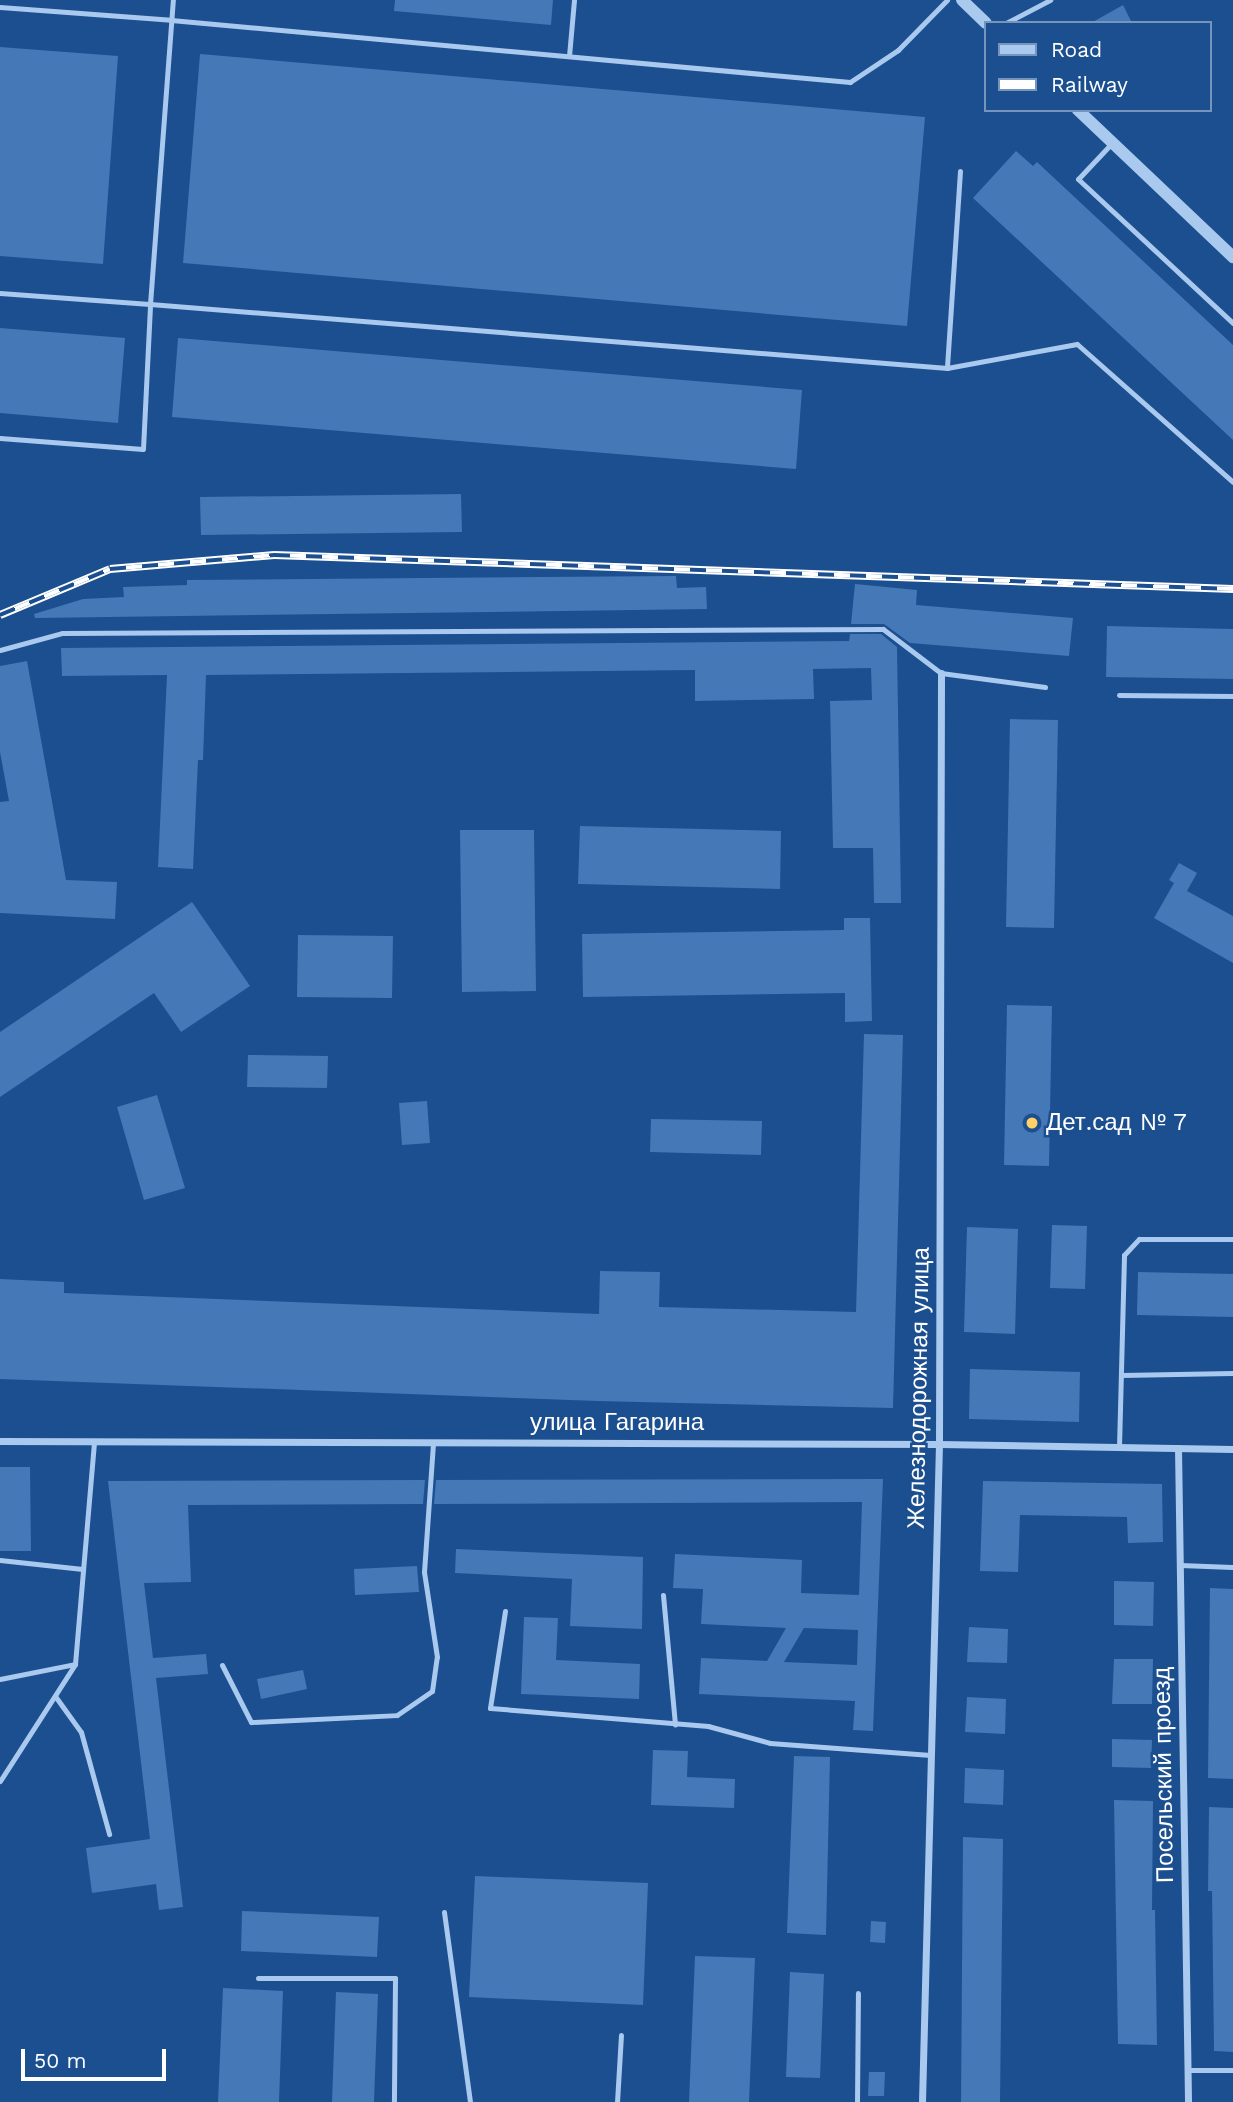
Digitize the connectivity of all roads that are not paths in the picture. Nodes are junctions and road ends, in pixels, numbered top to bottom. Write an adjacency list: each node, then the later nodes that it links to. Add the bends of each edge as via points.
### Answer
1 (173, 0): 7 (lane)
2 (574, 0): 10 (lane)
3 (947, 0): 10 (lane, via 898,50 850,82)
4 (962, 0): 8 (street)
5 (1050, 0): 9 (lane)
6 (0, 7): 7 (lane)
7 (171, 20): 10 (lane); 16 (lane)
8 (984, 21)
9 (1010, 21)
10 (569, 56)
11 (1080, 112): 12 (street)
12 (1112, 142): 14 (street); 17 (lane, via 1079,179)
13 (960, 171): 18 (lane)
14 (1233, 257)
15 (0, 293): 16 (lane)
16 (150, 304): 18 (lane); 19 (lane, via 143,449)
17 (1233, 324)
18 (947, 368): 20 (lane, via 1077,344)
19 (0, 438)
20 (1233, 482)
21 (0, 650): 22 (lane, via 62,633 883,629)
22 (941, 673): 23 (lane); 32 (street, Железнодорожная улица)
23 (1045, 687)
24 (1119, 695): 25 (lane)
25 (1233, 696)
26 (1233, 1239): 28 (lane, via 1139,1239 1124,1255)
27 (1233, 1373): 28 (lane)
28 (1121, 1375): 33 (lane)
29 (0, 1441): 30 (street, улица Гагарина)
30 (94, 1441): 31 (street, улица Гагарина); 39 (lane)
31 (433, 1442): 32 (street, улица Гагарина); 43 (lane, via 424,1572 437,1657 432,1690 397,1715 251,1722)
32 (939, 1444): 33 (street, улица Гагарина); 47 (street, Железнодорожная улица)
33 (1119, 1447): 34 (street, улица Гагарина)
34 (1178, 1448): 35 (street, улица Гагарина); 37 (street, Посельский проезд)
35 (1233, 1449)
36 (0, 1560): 39 (lane)
37 (1180, 1565): 38 (lane); 54 (street, Посельский проезд)
38 (1233, 1567)
39 (83, 1569): 42 (lane)
40 (663, 1595): 46 (lane)
41 (505, 1611): 46 (lane, via 491,1708)
42 (75, 1664): 44 (lane); 45 (lane)
43 (222, 1665)
44 (0, 1679)
45 (54, 1696): 48 (lane); 49 (lane, via 81,1732)
46 (675, 1724): 47 (lane, via 708,1726 770,1743)
47 (931, 1755): 60 (street, Железнодорожная улица)
48 (0, 1781)
49 (109, 1834)
50 (444, 1912): 57 (lane)
51 (258, 1978): 56 (lane, via 395,1978)
52 (858, 1993): 59 (lane)
53 (621, 2035): 58 (lane)
54 (1188, 2070): 55 (lane); 61 (street, Посельский проезд)
55 (1233, 2070)
56 (394, 2102)
57 (470, 2102)
58 (617, 2102)
59 (857, 2102)
60 (922, 2102)
61 (1188, 2102)

